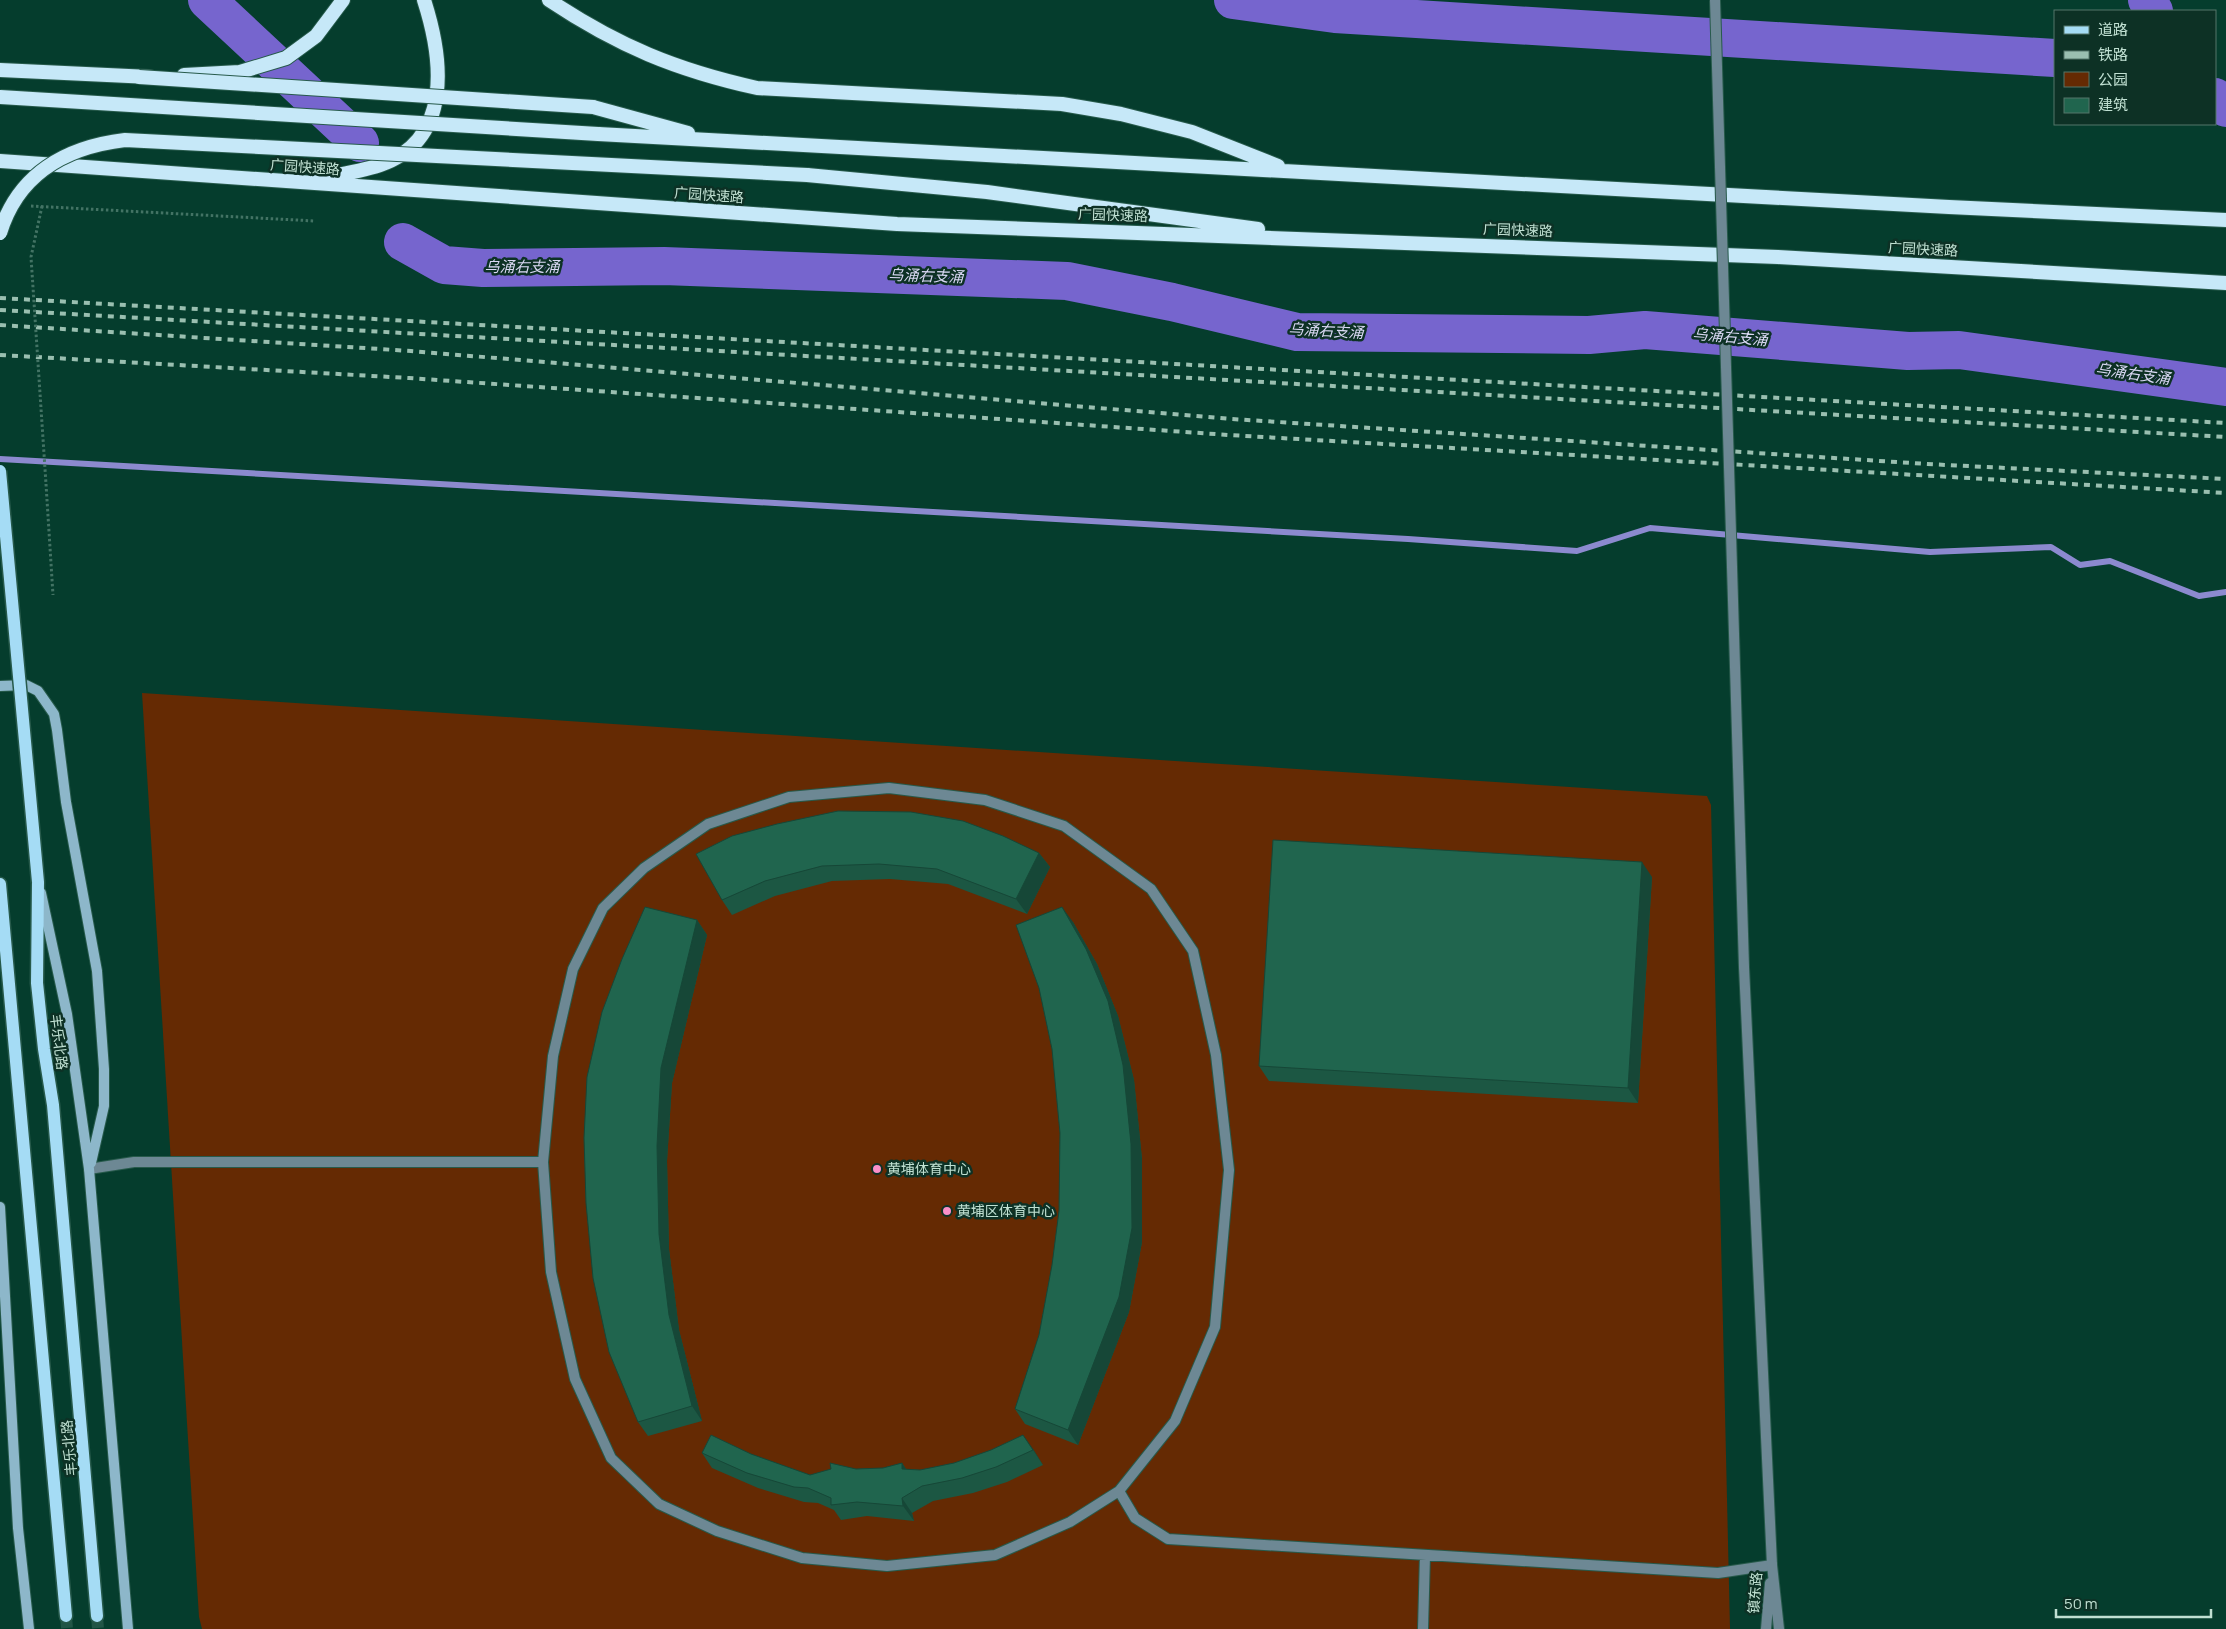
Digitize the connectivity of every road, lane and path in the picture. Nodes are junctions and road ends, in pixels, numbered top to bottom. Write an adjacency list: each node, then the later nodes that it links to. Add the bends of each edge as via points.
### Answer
1 (343, 0): 6 (highway, bridge, via 316,36 286,58 240,72)
2 (424, 0): 11 (highway, bridge, via 438,58 439,92 424,131 408,150 381,165)
3 (549, 0): 10 (highway, via 636,51 724,81 757,88 807,92 1062,104 1192,132)
4 (1715, 0): 28 (street, bridge, via 1744,967)
5 (0, 70): 6 (highway)
6 (139, 77): 8 (highway, bridge, via 593,107)
7 (0, 97): 8 (highway, bridge)
8 (716, 141): 10 (highway)
9 (0, 161): 11 (highway, 广园快速路)
10 (1288, 170): 12 (highway)
11 (295, 183): 15 (highway, 广园快速路, via 897,224)
12 (2226, 220)
13 (315, 221): 18 (path, bridge, via 42,206 31,257)
14 (0, 234): 15 (highway, bridge, via 14,200 46,168 81,148 125,140 807,175 986,192)
15 (1337, 239): 16 (highway, 广园快速路, via 1778,257)
16 (2226, 283)
17 (0, 471): 20 (main road, 丰乐北路, bridge)
18 (53, 595)
19 (0, 686): 23 (main road, via 26,685 38,691 46,699 55,722 100,1008 104,1106)
20 (38, 882): 23 (main road, via 67,1014); 30 (main road, 丰乐北路, via 37,983 53,1105)
21 (0, 884): 29 (main road, 丰乐北路)
22 (542, 1162): 23 (street, via 134,1162); 26 (street, via 550,1272 576,1379 611,1458 659,1504 717,1531 802,1558 887,1566 994,1555 1070,1522); 26 (street, via 553,1056 573,969 594,926 603,908 644,868 708,824 788,797 889,788 984,800 1064,826 1150,889 1193,951 1216,1055 1229,1170 1215,1327 1175,1421)
23 (89, 1169): 31 (main road)
24 (0, 1206): 25 (main road)
25 (0, 1212): 32 (main road, via 18,1528)
26 (1119, 1491): 27 (street, via 1135,1518 1168,1539)
27 (1425, 1555): 28 (street, via 1718,1573); 33 (street)
28 (1772, 1565): 34 (street, 镇东路); 35 (street, 镇东路)
29 (66, 1616)
30 (97, 1616)
31 (128, 1627)
32 (29, 1629)
33 (1423, 1629)
34 (1766, 1629)
35 (1780, 1629)

